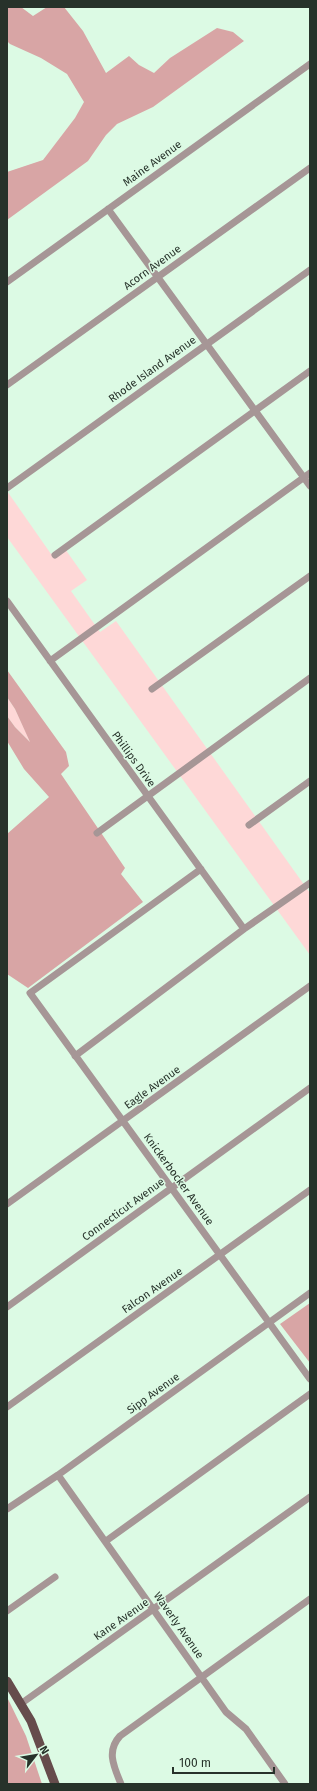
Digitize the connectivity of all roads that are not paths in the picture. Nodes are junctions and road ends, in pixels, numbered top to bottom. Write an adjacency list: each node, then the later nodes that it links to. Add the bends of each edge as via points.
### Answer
1 (310, 64): 3 (street, Maine Avenue)
2 (310, 168): 5 (street, Acorn Avenue)
3 (108, 208): 5 (street); 6 (street, Maine Avenue)
4 (310, 270): 7 (street, Rhode Island Avenue)
5 (157, 278): 7 (street); 9 (street, Acorn Avenue)
6 (7, 282)
7 (206, 344): 10 (street); 13 (street, Rhode Island Avenue)
8 (310, 371): 10 (street)
9 (7, 385)
10 (256, 411): 11 (street); 14 (street)
11 (307, 475): 12 (street); 17 (street)
12 (310, 486)
13 (7, 488)
14 (55, 555)
15 (310, 576): 19 (street)
16 (7, 601): 17 (street, Phillips Drive)
17 (50, 661): 21 (street, Phillips Drive)
18 (310, 678): 21 (street)
19 (152, 689)
20 (310, 781): 22 (street)
21 (148, 796): 23 (street); 24 (street, Phillips Drive)
22 (249, 825)
23 (97, 834)
24 (201, 869): 26 (street, Phillips Drive); 28 (street, Knickerbocker Avenue, via 30,993)
25 (310, 883): 26 (street)
26 (244, 929): 28 (street)
27 (310, 986): 30 (street, Eagle Avenue)
28 (75, 1056): 30 (street, Knickerbocker Avenue)
29 (310, 1088): 31 (street, Connecticut Avenue)
30 (123, 1122): 31 (street, Knickerbocker Avenue); 33 (street, Eagle Avenue)
31 (171, 1188): 34 (street, Knickerbocker Avenue); 36 (street, Connecticut Avenue)
32 (310, 1190): 34 (street, Falcon Avenue)
33 (7, 1204)
34 (220, 1255): 37 (street, Knickerbocker Avenue); 40 (street, Falcon Avenue)
35 (310, 1293): 37 (street, Sipp Avenue)
36 (7, 1307)
37 (268, 1323): 38 (street, Knickerbocker Avenue); 41 (street, Sipp Avenue)
38 (310, 1379)
39 (310, 1394): 44 (street)
40 (7, 1407)
41 (58, 1475): 43 (street, Sipp Avenue); 44 (street, Waverly Avenue)
42 (310, 1497): 47 (street, Kane Avenue)
43 (7, 1509)
44 (106, 1541): 47 (street, Waverly Avenue)
45 (55, 1577): 48 (street)
46 (310, 1599): 49 (street)
47 (155, 1609): 49 (street, Waverly Avenue); 51 (street, Kane Avenue)
48 (7, 1611)
49 (201, 1676): 53 (street, via 114,1742 112,1757); 54 (street, Waverly Avenue, via 226,1712 246,1729)
50 (7, 1681): 51 (main road)
51 (22, 1703): 52 (main road, via 39,1739)
52 (55, 1784)
53 (121, 1784)
54 (285, 1784)

